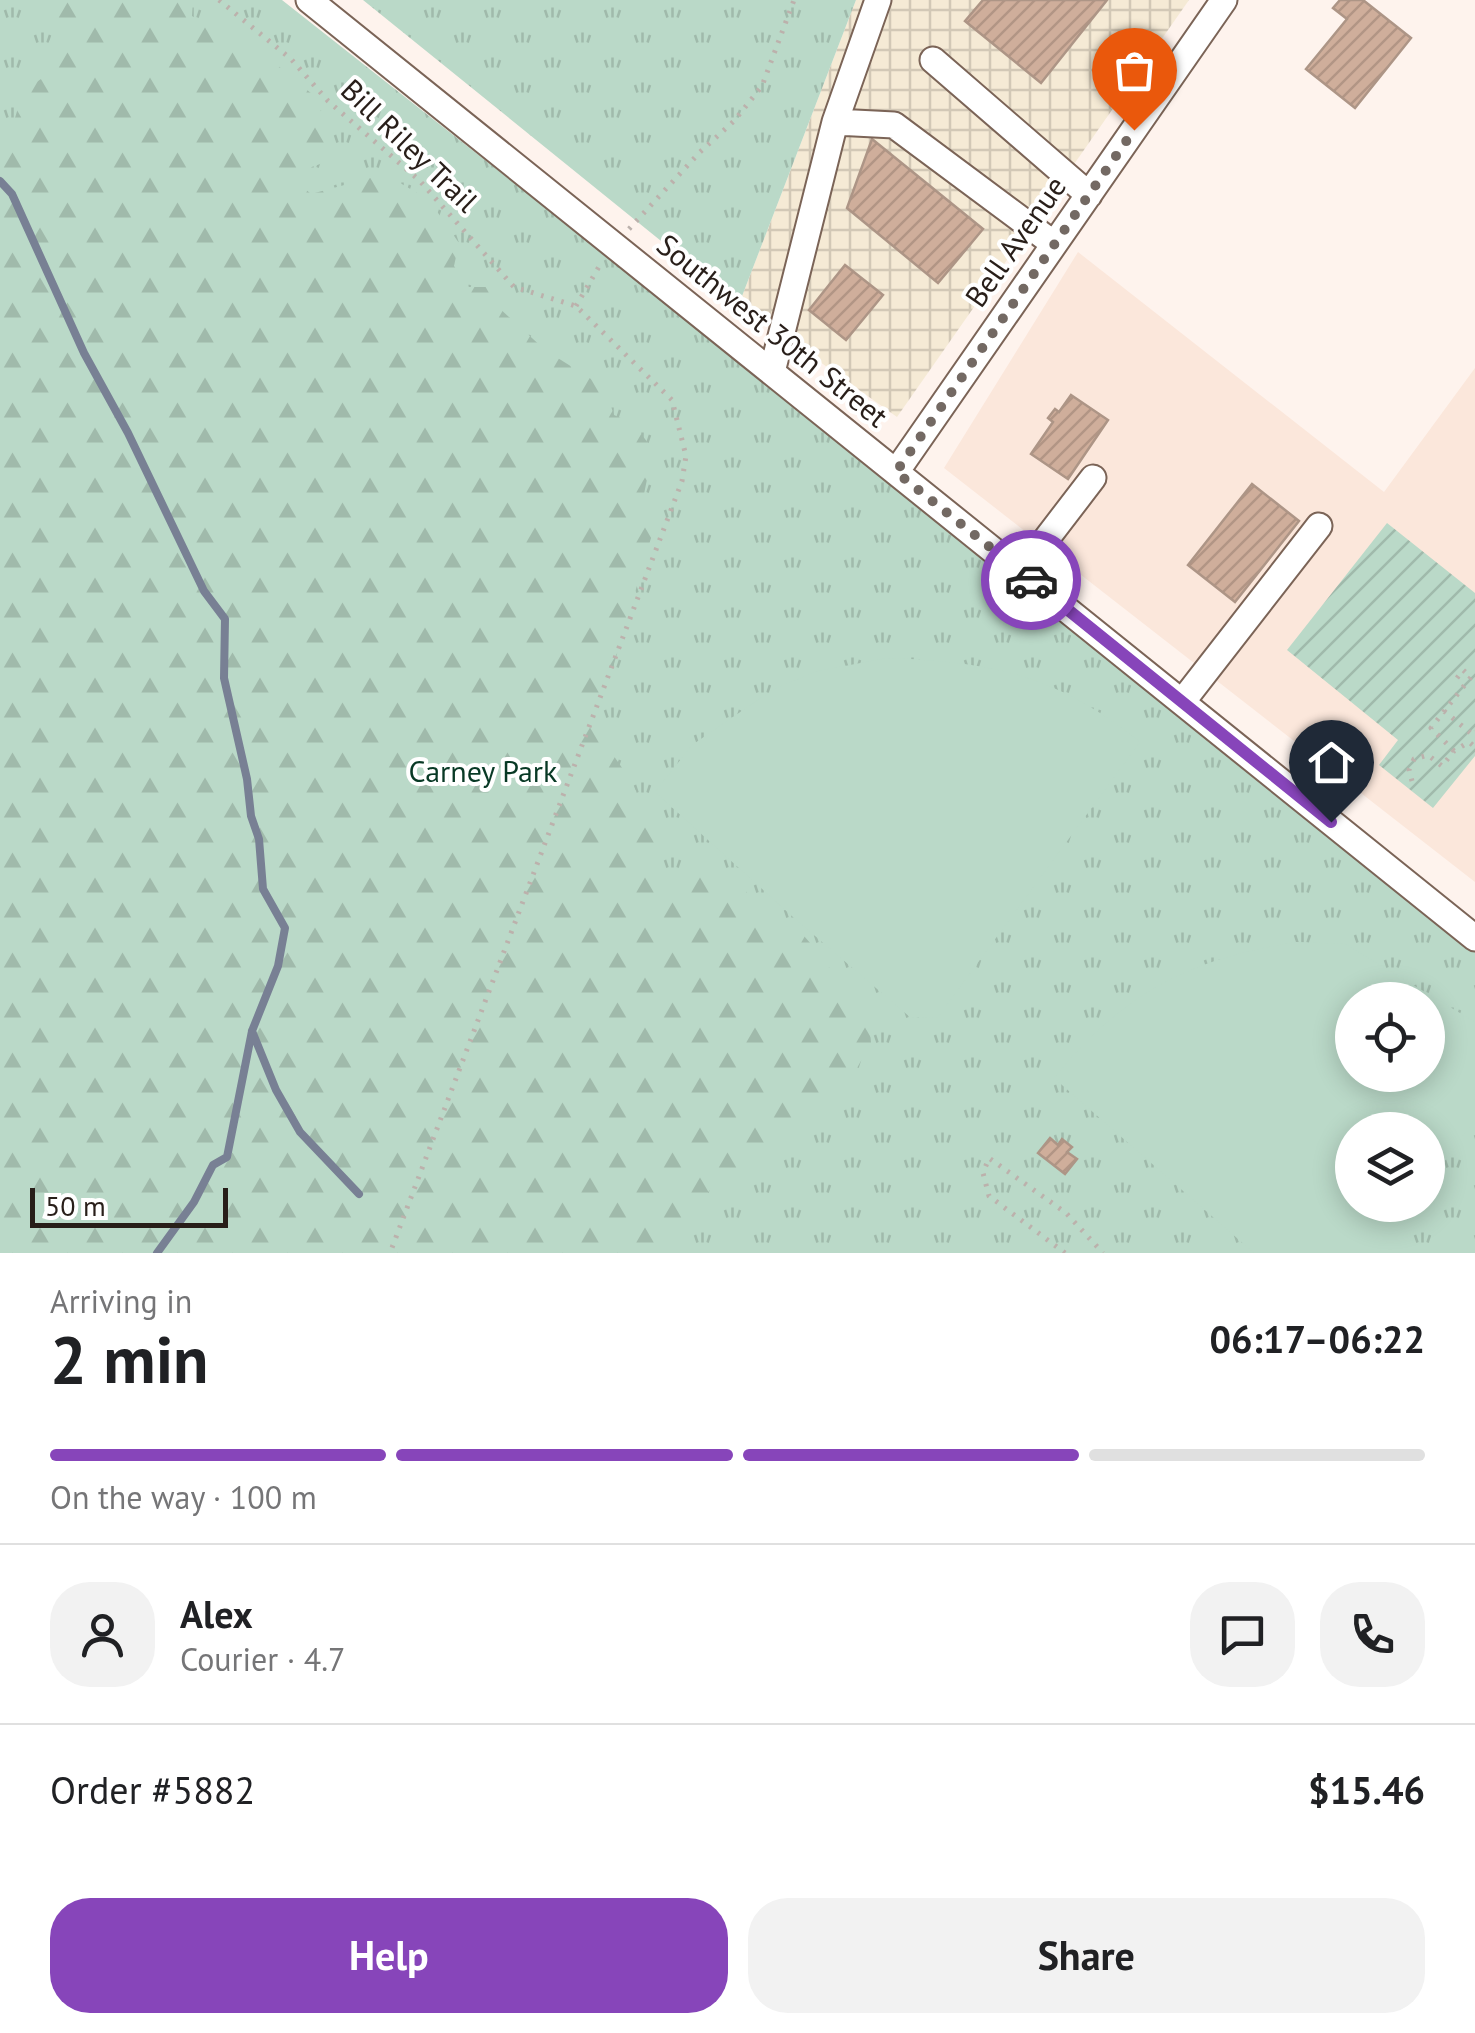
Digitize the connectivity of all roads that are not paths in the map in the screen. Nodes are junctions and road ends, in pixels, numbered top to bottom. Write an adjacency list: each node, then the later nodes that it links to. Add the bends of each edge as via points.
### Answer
1 (309, 0): 8 (street, Southwest 30th Street)
2 (878, 0): 5 (street)
3 (1224, 0): 6 (street, Bell Avenue)
4 (933, 60): 6 (street)
5 (835, 122): 7 (street, via 894,125); 8 (street)
6 (1088, 194): 7 (street, Bell Avenue)
7 (1054, 244): 9 (street, Bell Avenue)
8 (772, 372): 9 (street, Southwest 30th Street)
9 (896, 472): 12 (street, Southwest 30th Street)
10 (1093, 478): 12 (street)
11 (1319, 526): 13 (street)
12 (1021, 572): 13 (street, Southwest 30th Street)
13 (1182, 702): 14 (street, Southwest 30th Street)
14 (1475, 938)

